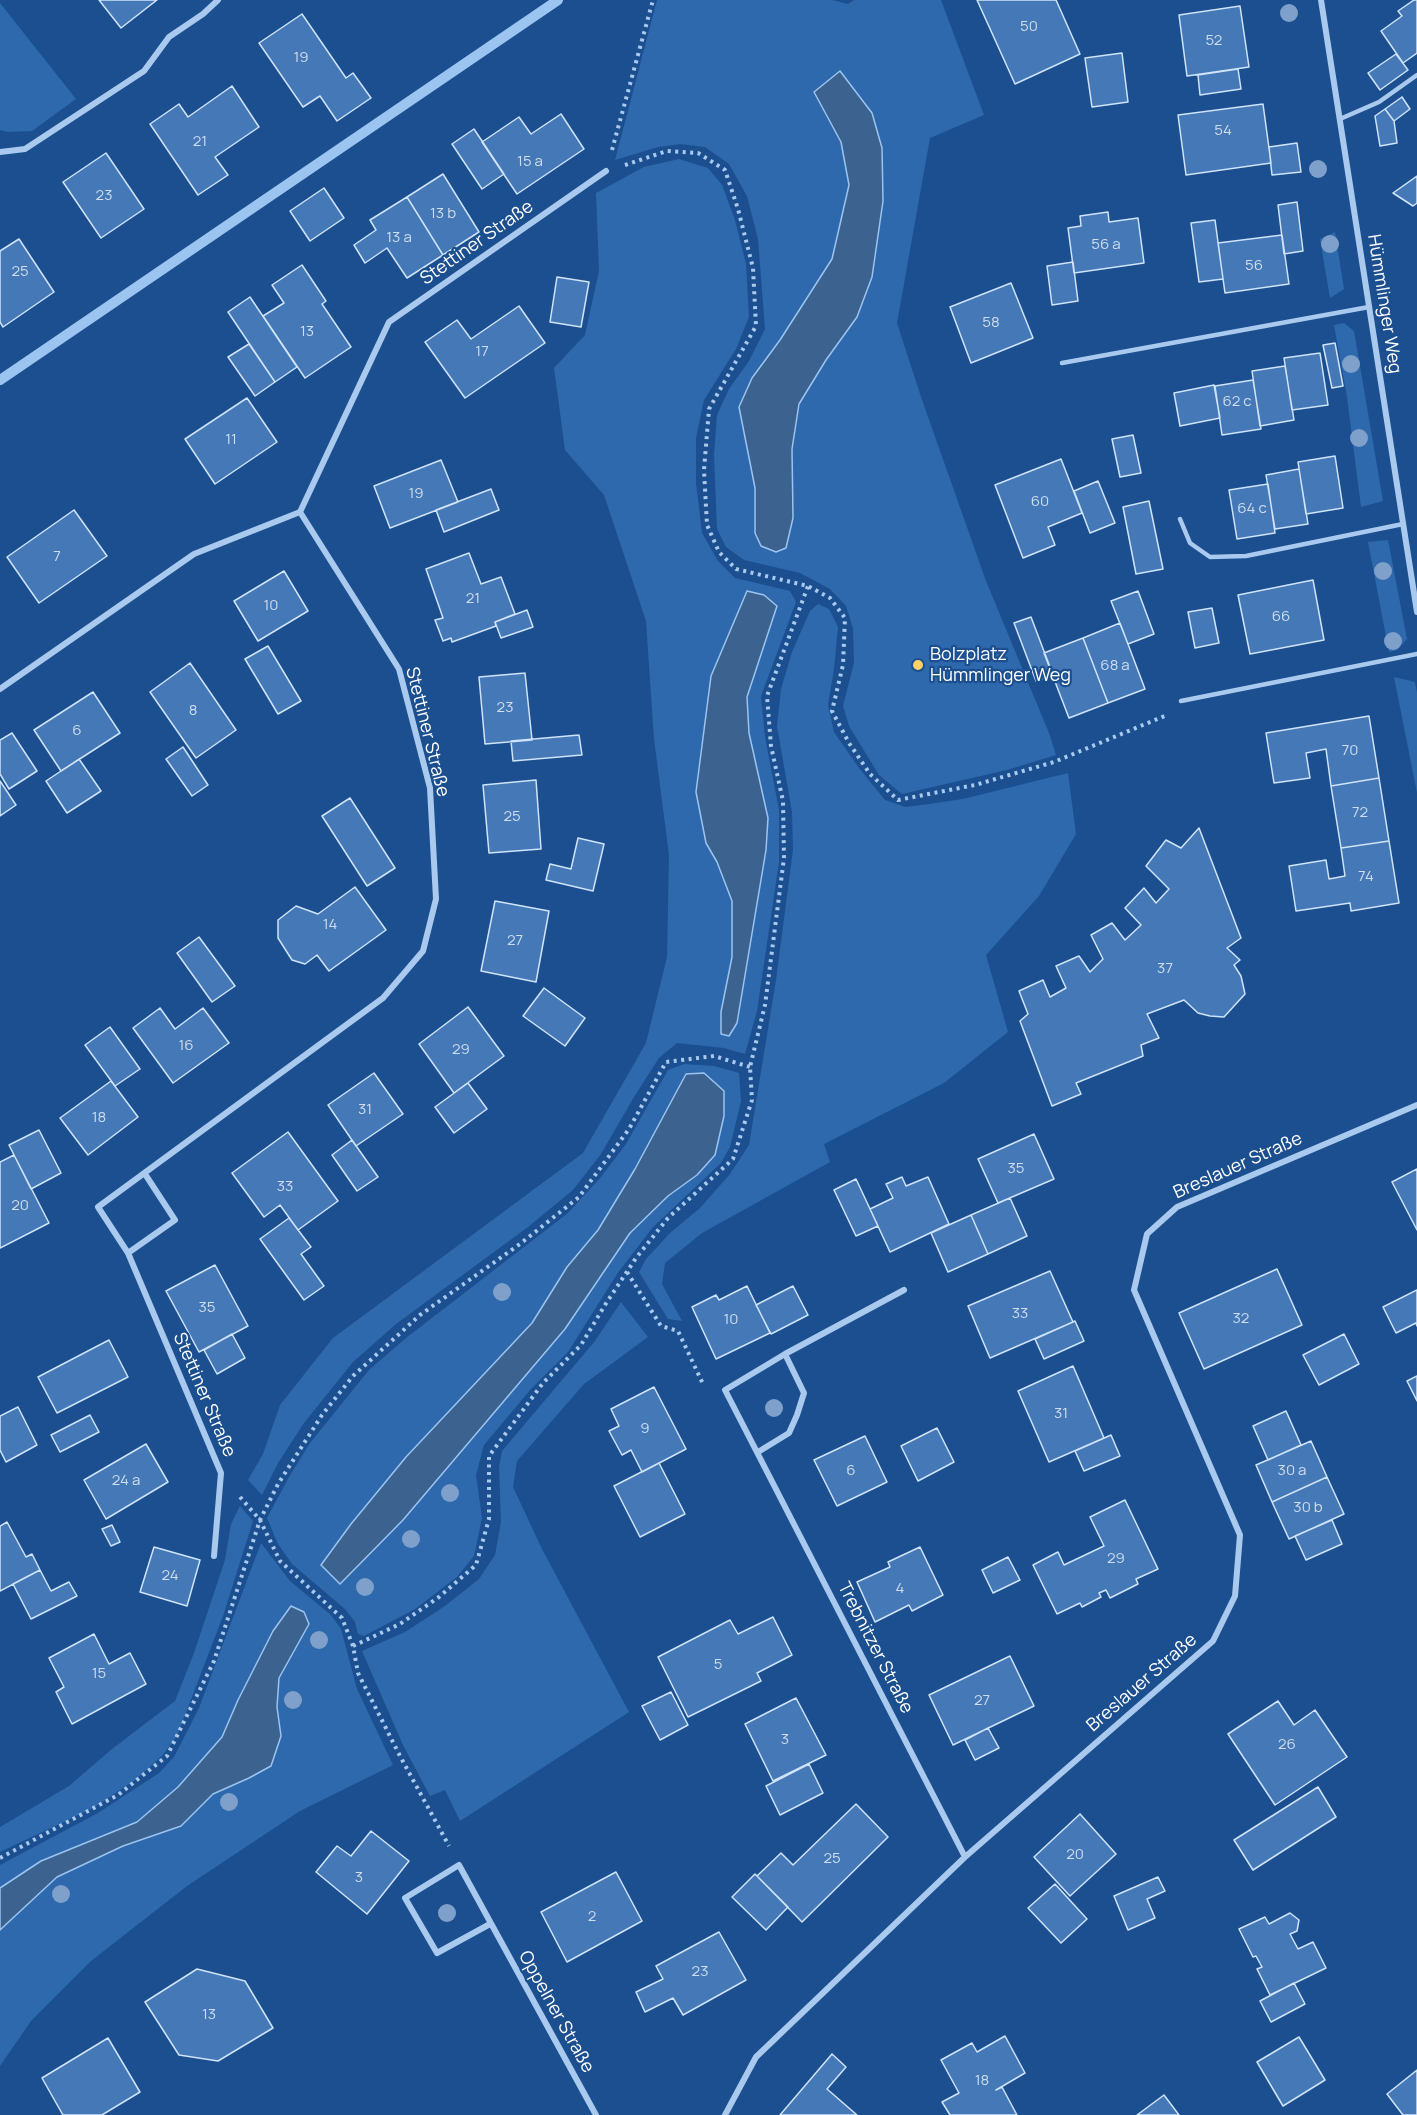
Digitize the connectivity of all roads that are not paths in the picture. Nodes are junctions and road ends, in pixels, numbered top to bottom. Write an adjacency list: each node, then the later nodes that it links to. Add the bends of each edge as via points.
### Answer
1 (218, 0): 5 (street, via 169,37 144,71 25,149)
2 (1321, 0): 4 (street, Hümmlinger Weg)
3 (1417, 75): 4 (lane, via 1379,102)
4 (1340, 119): 7 (street, Hümmlinger Weg)
5 (0, 152)
6 (606, 171): 9 (street, Stettiner Straße, via 389,322)
7 (1369, 307): 8 (lane); 11 (street, Hümmlinger Weg)
8 (1062, 363)
9 (300, 512): 14 (street, via 194,554); 17 (street, Stettiner Straße, via 399,669 430,788 436,899 423,951 383,998)
10 (1180, 519): 11 (lane, via 1190,543 1210,557 1246,556)
11 (1403, 524): 12 (street, Hümmlinger Weg)
12 (1417, 612)
13 (1417, 654): 15 (lane)
14 (0, 689)
15 (1181, 700)
16 (1417, 1105): 23 (street, Breslauer Straße, via 1177,1207 1147,1234 1134,1290 1240,1535 1235,1596 1213,1641)
17 (145, 1174): 18 (street, Stettiner Straße, via 98,1207); 18 (street, via 175,1220)
18 (128, 1253): 22 (street, Stettiner Straße, via 221,1473)
19 (904, 1290): 20 (street, Trebnitzer Straße)
20 (785, 1354): 21 (street, via 804,1393 798,1415 789,1433); 21 (street, Trebnitzer Straße, via 725,1390)
21 (758, 1452): 23 (street, Trebnitzer Straße)
22 (214, 1556)
23 (965, 1857): 26 (street, Breslauer Straße, via 756,2057)
24 (490, 1924): 24 (street, Oppelner Straße, via 459,1865 405,1898 437,1953); 25 (street, Oppelner Straße)
25 (596, 2115)
26 (725, 2115)

